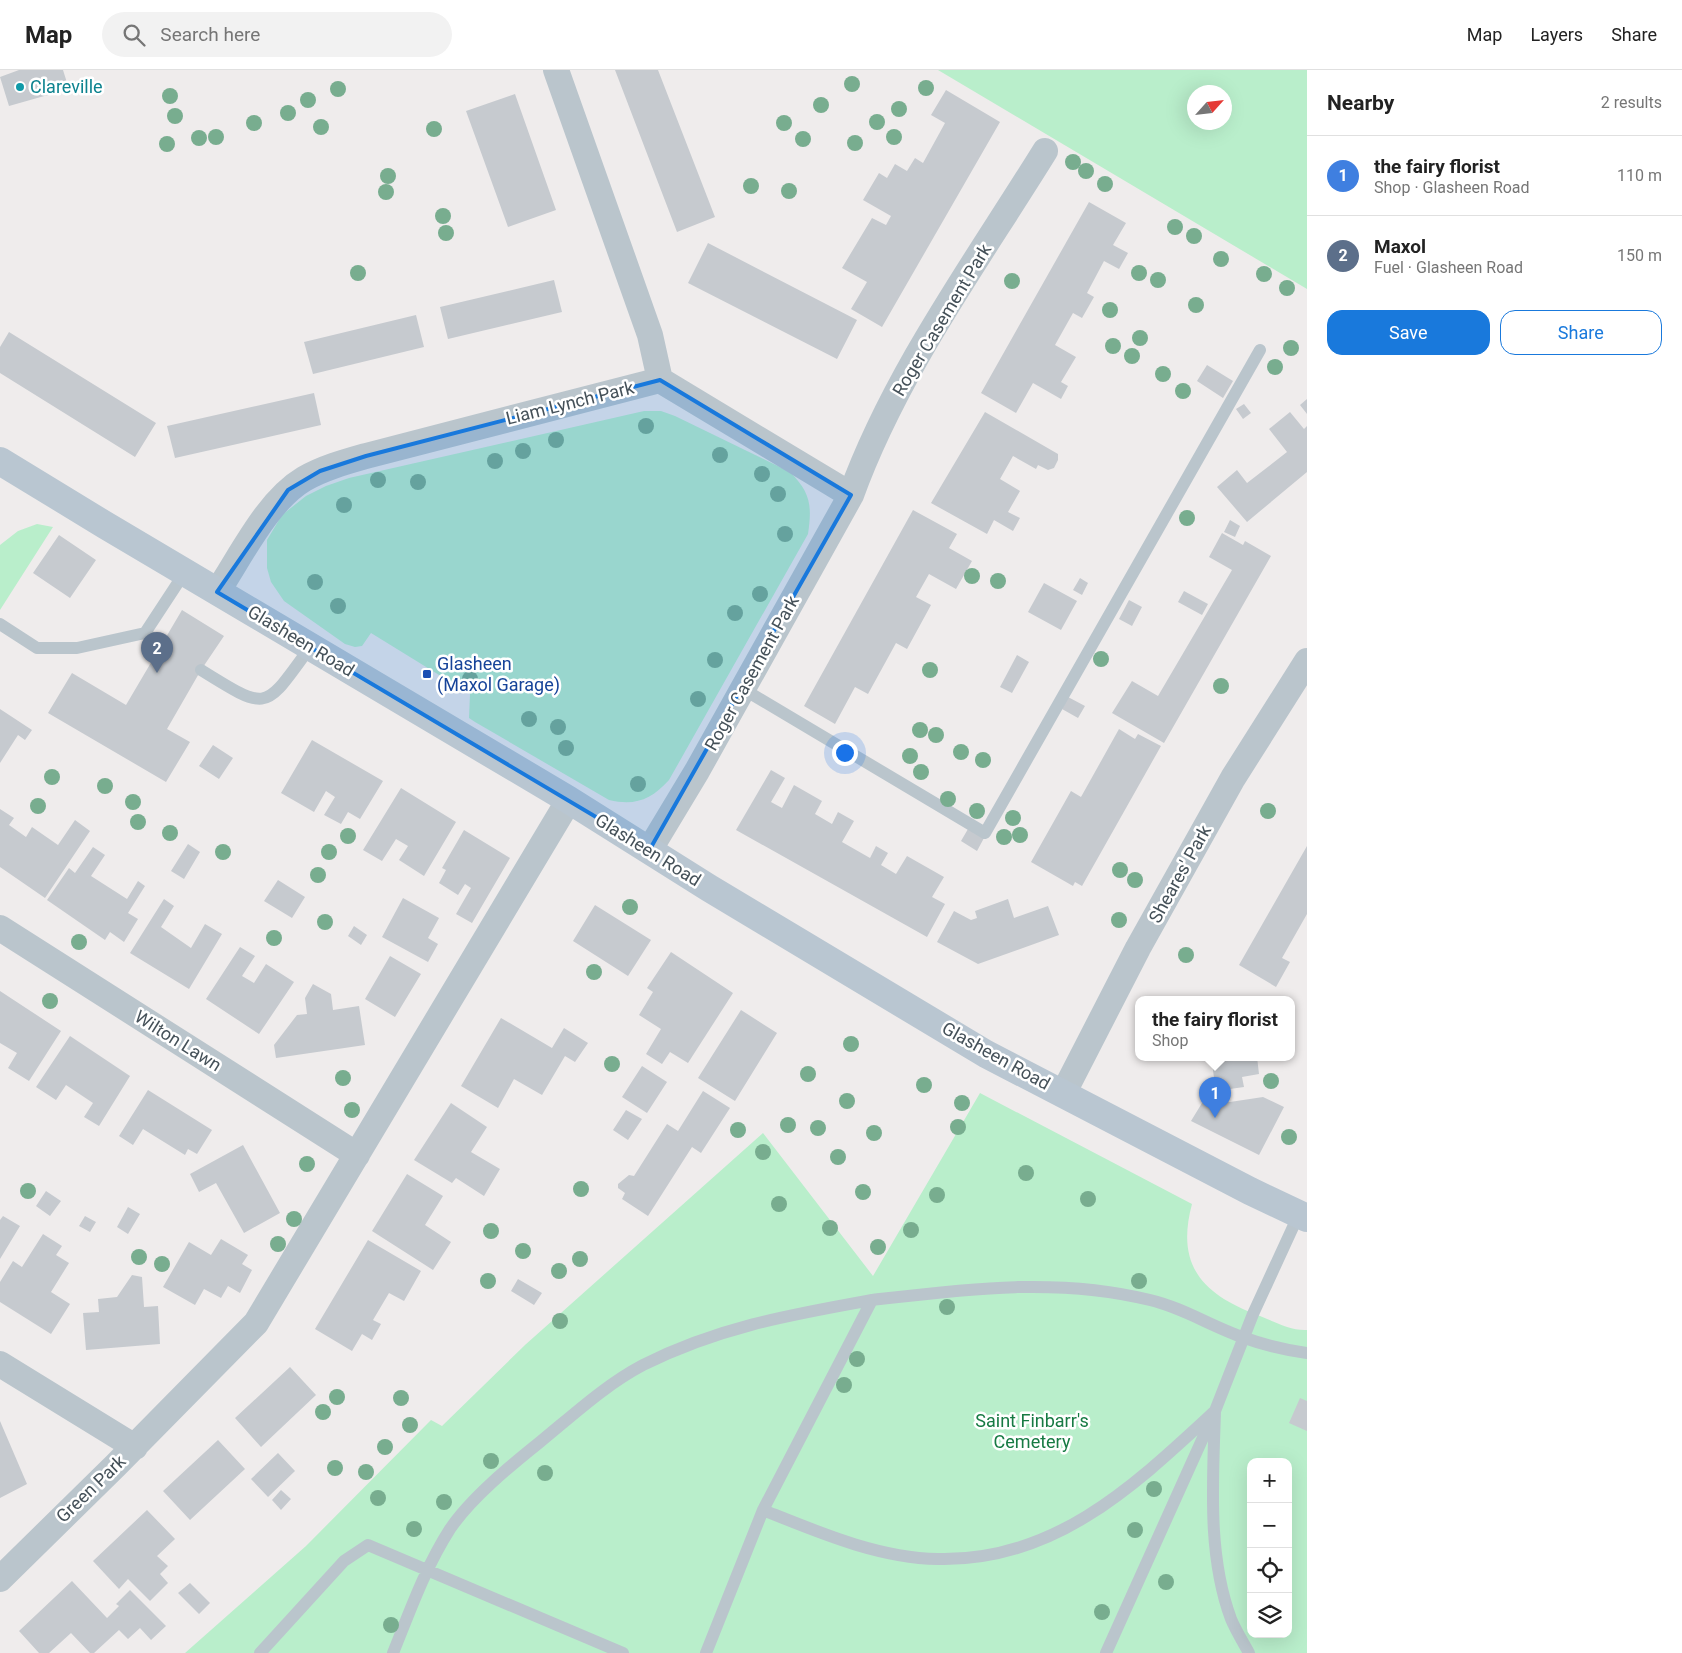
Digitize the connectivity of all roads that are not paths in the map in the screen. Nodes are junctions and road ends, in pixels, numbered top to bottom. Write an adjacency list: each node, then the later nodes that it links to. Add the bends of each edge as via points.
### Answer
1 (556, 70): 4 (street, via 647,326)
2 (1044, 151): 6 (street, Roger Casement Park, via 910,371 864,459)
3 (1260, 350): 15 (lane, via 986,833)
4 (660, 380): 6 (street); 8 (street, Liam Lynch Park, via 366,456 320,471 288,490 271,509)
5 (1, 464): 7 (main road, Glasheen Road)
6 (851, 495): 15 (street, Roger Casement Park)
7 (185, 572): 8 (main road, Glasheen Road); 10 (lane)
8 (217, 592): 12 (main road, Glasheen Road)
9 (0, 624): 10 (lane, via 38,648 77,648)
10 (145, 633): 11 (lane)
11 (162, 645)
12 (310, 646): 14 (lane, via 276,694 265,700 242,696); 16 (main road, Glasheen Road)
13 (1307, 661): 19 (street, Sheares' Park, via 1233,778 1138,948)
14 (201, 670)
15 (743, 689): 17 (street, Roger Casement Park)
16 (569, 800): 17 (main road, Glasheen Road); 20 (street)
17 (650, 849): 19 (main road, Glasheen Road, via 709,888 986,1054)
18 (0, 928): 20 (street, Wilton Lawn)
19 (1063, 1094): 21 (main road, Glasheen Road)
20 (357, 1155): 27 (street, via 256,1323)
21 (1303, 1216): 23 (lane)
22 (872, 1300): 23 (lane, via 984,1287 1069,1288 1151,1300 1200,1317); 28 (lane); 29 (lane, via 772,1318 704,1338 642,1366 524,1454 451,1528)
23 (1244, 1338): 24 (lane); 26 (lane)
24 (1307, 1354)
25 (0, 1364): 27 (street, Green Park)
26 (1215, 1411): 28 (lane, via 1156,1466 1106,1504 1058,1534 1012,1551 938,1559 902,1555 810,1529); 35 (lane); 36 (lane, via 1212,1492 1218,1568 1231,1619)
27 (135, 1446): 30 (street, Green Park)
28 (764, 1510): 34 (lane)
29 (426, 1570): 31 (lane, via 368,1545 344,1561); 32 (lane); 33 (lane)
30 (0, 1579)
31 (260, 1653)
32 (393, 1653)
33 (623, 1653)
34 (706, 1653)
35 (1106, 1653)
36 (1249, 1653)

